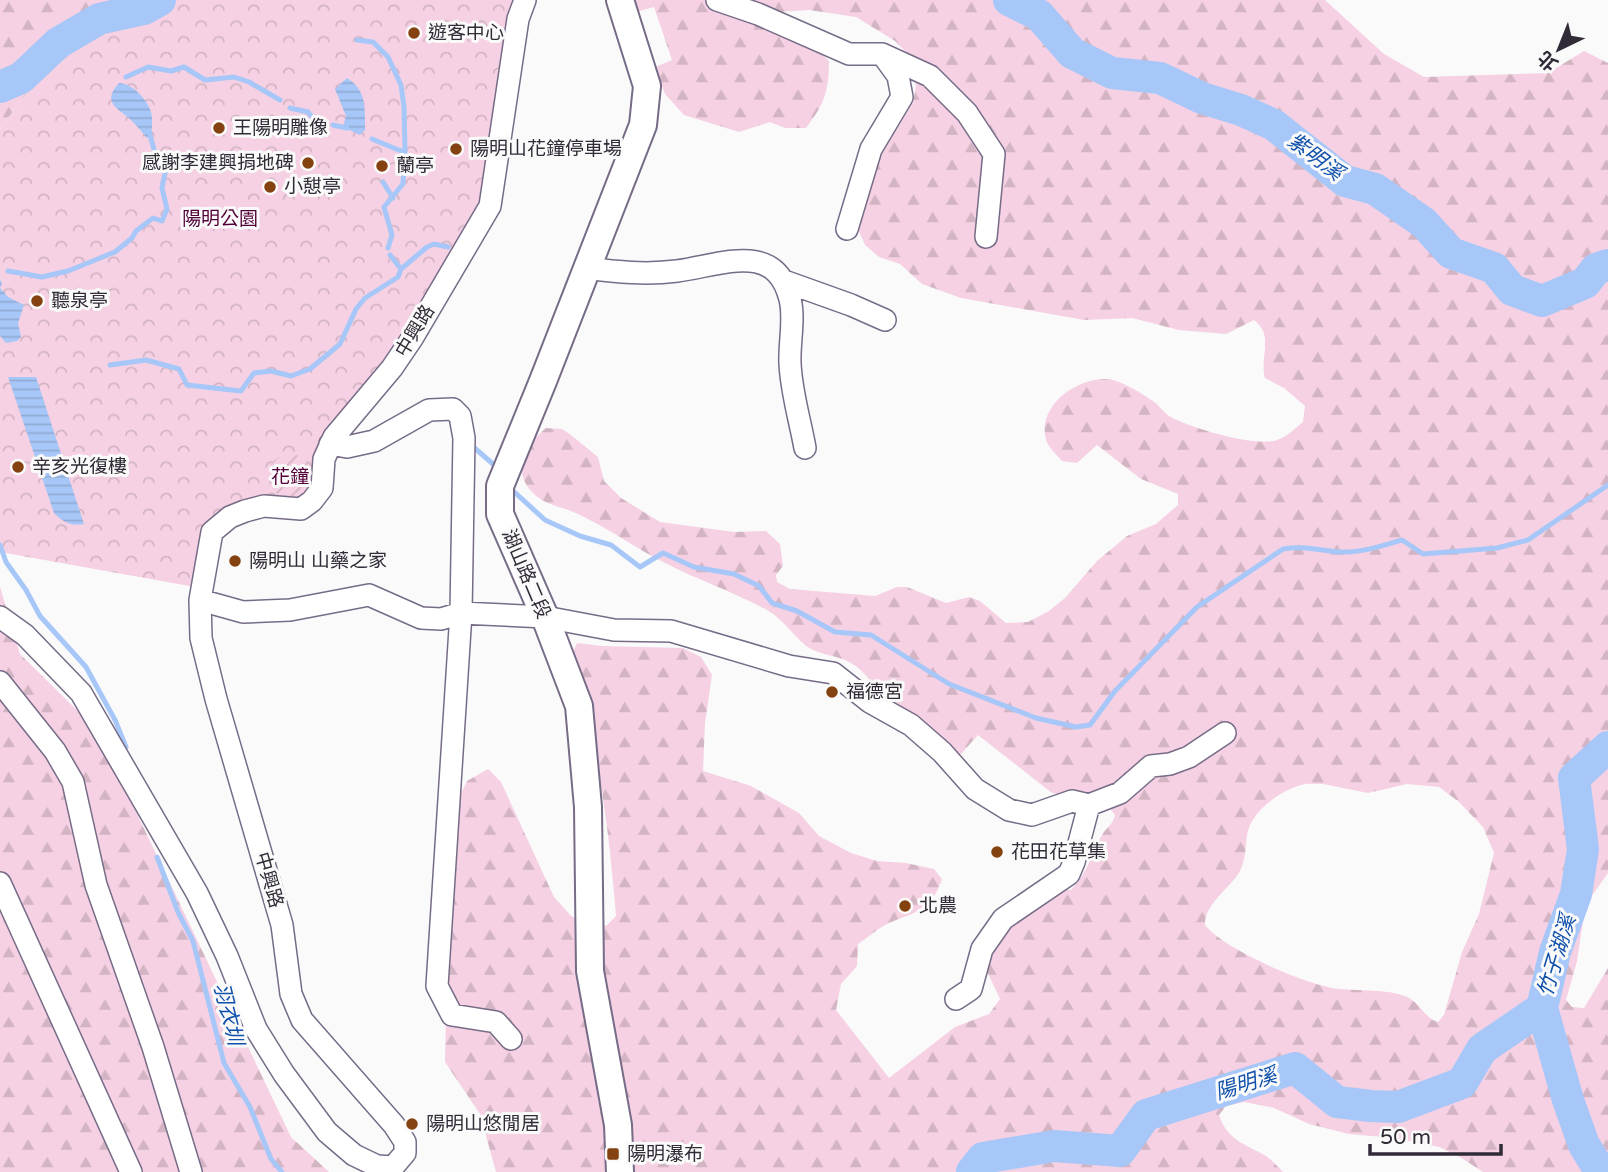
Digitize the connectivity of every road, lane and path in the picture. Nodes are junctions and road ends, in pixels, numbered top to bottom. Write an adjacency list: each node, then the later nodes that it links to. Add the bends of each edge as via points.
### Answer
1 (526, 0): 10 (street, 中興路, via 519,19 490,205 413,337)
2 (620, 0): 7 (street, 湖山路二段, via 647,86 643,125)
3 (717, 0): 4 (street, via 849,54)
4 (882, 54): 5 (street, via 898,76 902,97 871,149); 6 (street, via 930,76 967,113 994,154)
5 (848, 229)
6 (986, 237)
7 (586, 268): 8 (street, via 634,274 748,259); 15 (street, 湖山路二段, via 500,486 500,514)
8 (784, 281): 9 (street); 11 (street, via 791,302 790,365)
9 (885, 320)
10 (330, 444): 12 (street, 中興路, via 322,488 312,501 301,509 264,506 245,511 212,532); 13 (street, via 347,447 374,441 429,410 453,409 460,416 464,438)
11 (804, 448)
12 (200, 600): 13 (street, via 243,612 290,610 369,595 421,618); 14 (street, 中興路, via 201,638 282,925 291,994 302,1020 405,1142 405,1153 393,1167 377,1166 345,1148 327,1132 284,1074 256,1030 197,893 81,693 25,635)
13 (461, 613): 15 (street); 21 (street, via 437,986 452,1015 496,1022)
14 (0, 617)
15 (545, 617): 18 (street, via 614,630 671,631 789,666 833,673 870,702 911,725 975,789 1009,810 1032,815 1072,801); 24 (street, 湖山路二段, via 579,706 588,807 590,971 618,1125)
16 (0, 682): 23 (street, via 55,751 73,782 96,885)
17 (1225, 733): 18 (street, via 1189,757 1151,766 1121,793)
18 (1089, 805): 20 (street, via 1069,874 1003,919 982,949 971,989)
19 (0, 883): 22 (street)
20 (956, 999)
21 (511, 1038)
22 (131, 1172)
23 (191, 1172)
24 (620, 1172)

